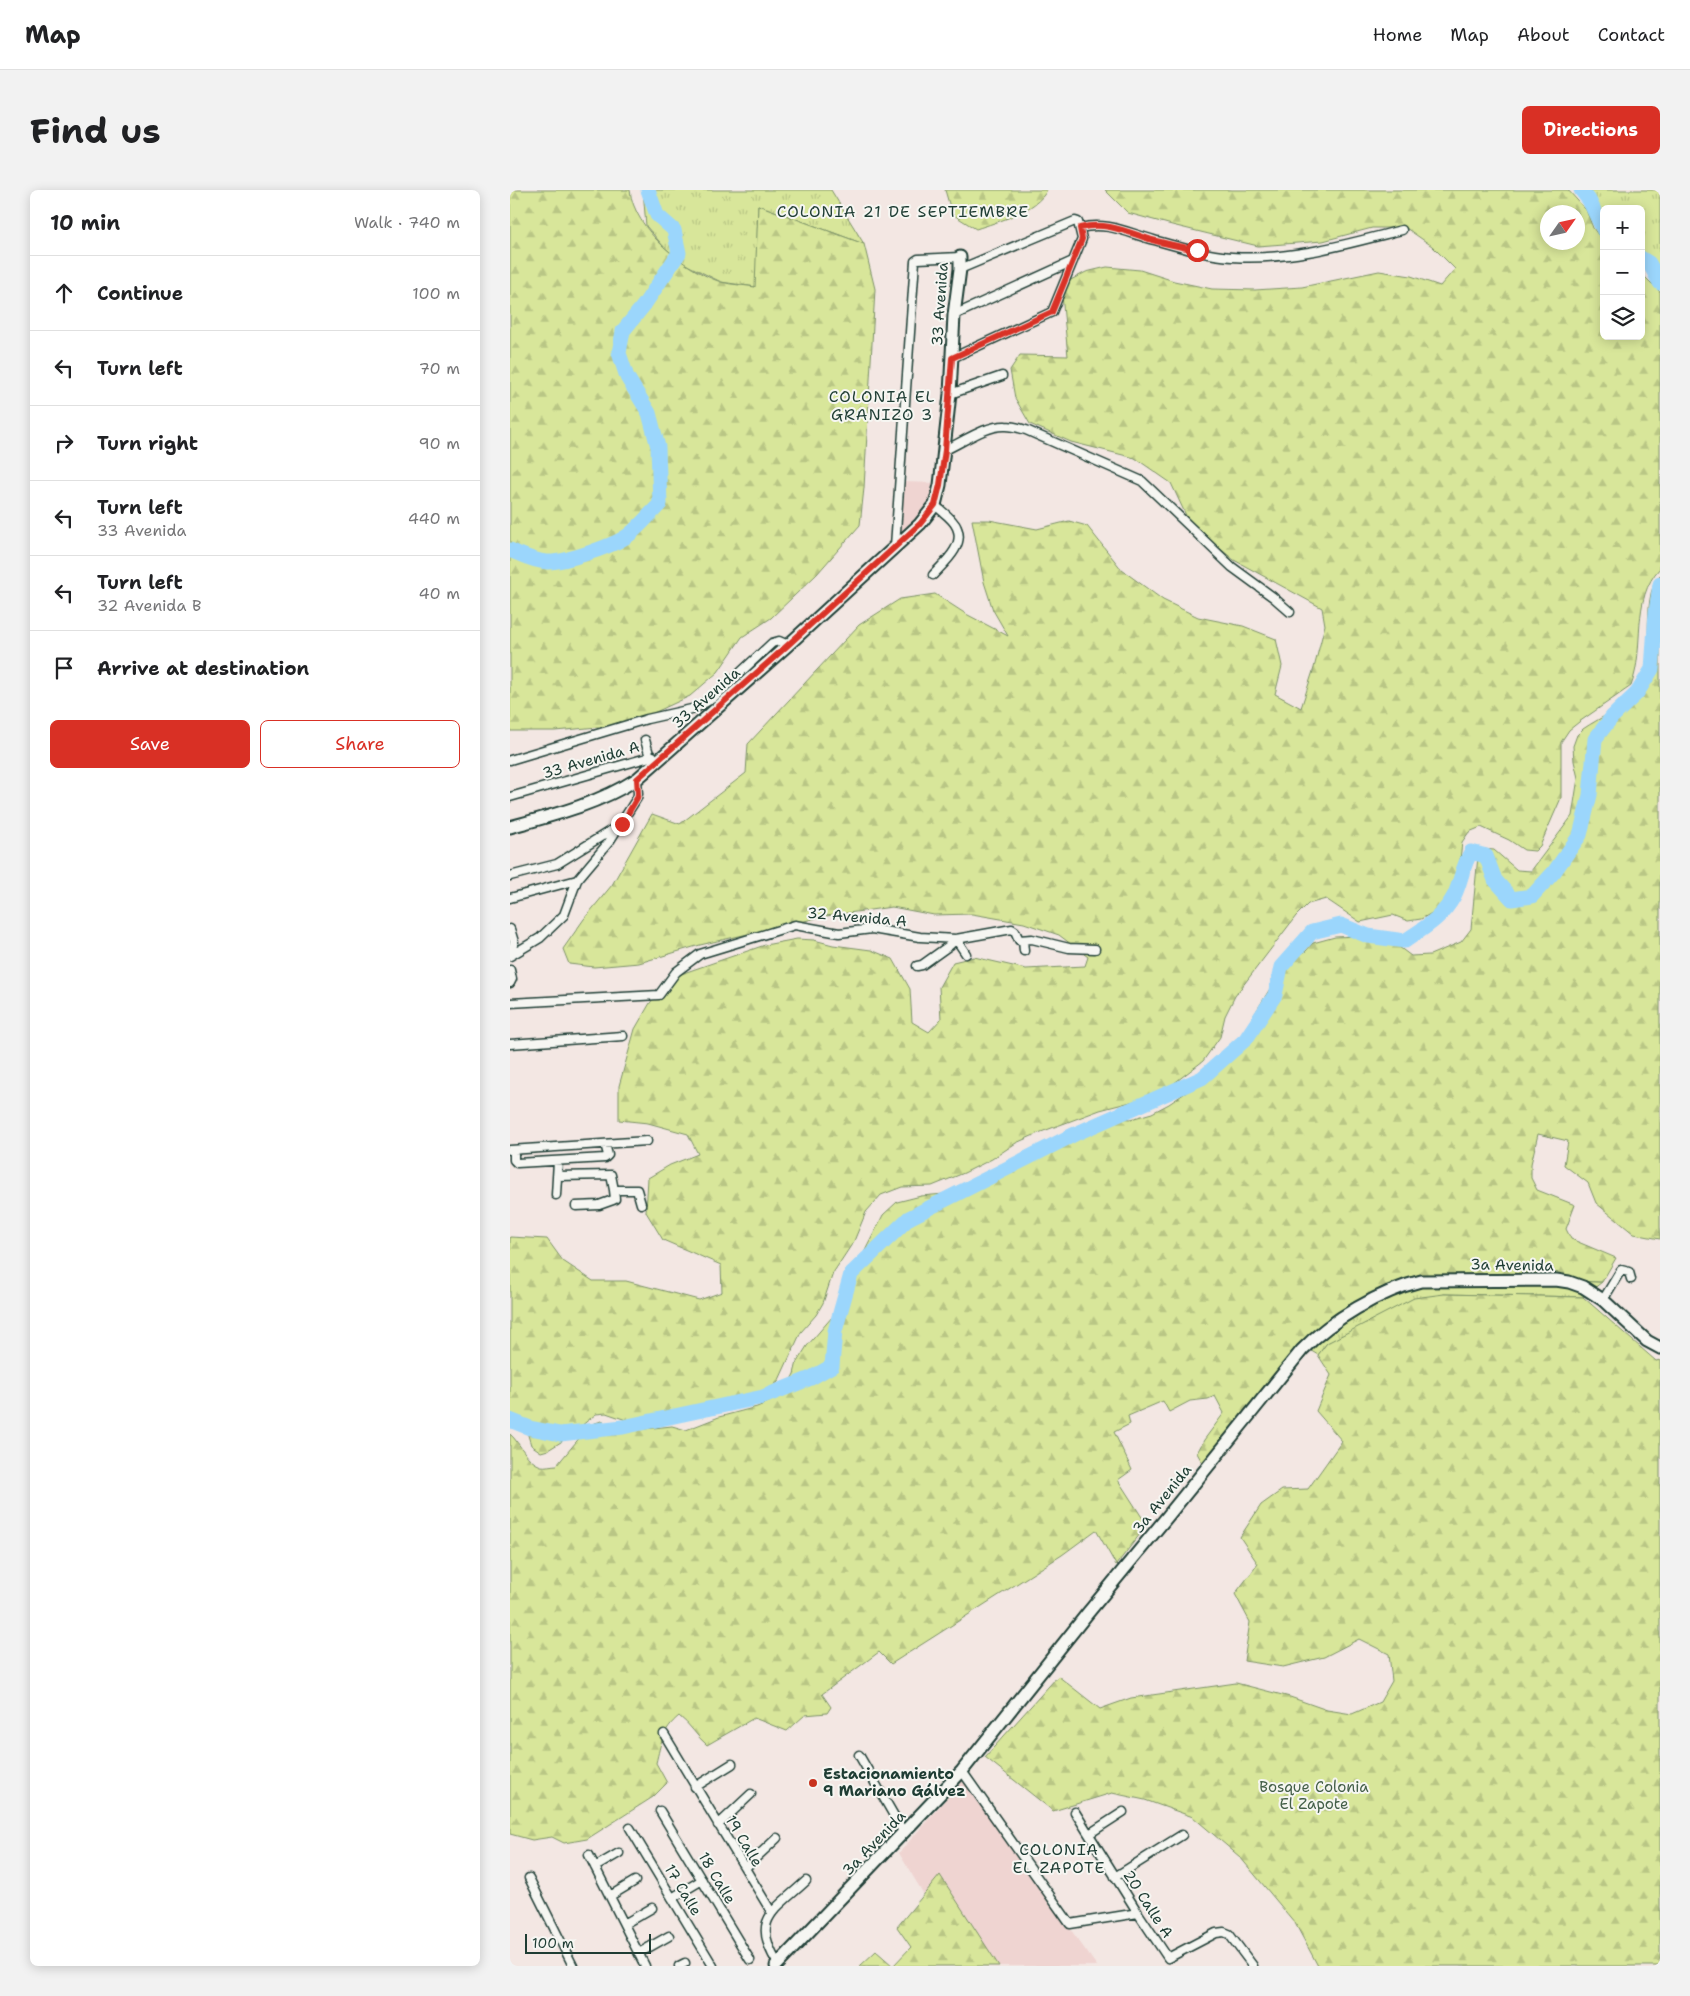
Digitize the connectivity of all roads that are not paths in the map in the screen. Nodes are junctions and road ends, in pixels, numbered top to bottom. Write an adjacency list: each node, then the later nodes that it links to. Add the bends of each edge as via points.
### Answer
1 (1080, 228): 2 (street, via 1096,225 1116,227 1152,240 1197,250 1230,257 1261,258 1340,246); 3 (street, via 1082,239); 4 (street, via 1075,221)
2 (1402, 230)
3 (1073, 261): 5 (street); 6 (street, via 1052,312)
4 (960, 263): 5 (street, 33 Avenida); 11 (street, 33 Avenida, via 918,258 915,261)
5 (954, 315): 6 (street, 33 Avenida)
6 (952, 358): 8 (street, 33 Avenida)
7 (1002, 376): 8 (street)
8 (950, 394): 9 (street, 33 Avenida)
9 (945, 450): 10 (street, 33 Avenida); 13 (street, via 987,430 1008,426 1026,430 1142,481 1232,568)
10 (935, 505): 11 (street, 33 Avenida, via 920,524); 12 (street, via 956,525 958,535 952,556)
11 (895, 546): 14 (street, 33 Avenida)
12 (933, 574)
13 (1290, 612)
14 (788, 645): 16 (street, 33 Avenida); 18 (street, via 779,641 772,643 713,698 696,708 647,719)
15 (645, 740): 17 (street)
16 (664, 754): 17 (street, 33 Avenida A); 19 (street, 33 Avenida)
17 (650, 757): 20 (street, 33 Avenida A)
18 (510, 760)
19 (637, 779): 21 (street, via 637,798); 22 (street, 33 Avenida, via 585,805)
20 (510, 797)
21 (622, 824): 23 (street, via 557,864); 24 (street)
22 (510, 827)
23 (510, 876)
24 (577, 880): 25 (street); 32 (street, via 564,915 540,938)
25 (510, 898)
26 (510, 929): 32 (street, via 514,942)
27 (956, 939): 28 (street, 32 Avenida A, via 1012,929 1018,939); 31 (street); 33 (street); 36 (street, 32 Avenida A, via 872,929 839,933 795,925 700,954 676,972 659,995)
28 (1023, 940): 29 (street, 32 Avenida A); 30 (street)
29 (1095, 949)
30 (1024, 951)
31 (966, 954)
32 (510, 955)
33 (917, 966)
34 (510, 970): 35 (street)
35 (510, 982)
36 (510, 1003)
37 (623, 1036): 38 (street)
38 (510, 1044)
39 (647, 1141): 40 (street)
40 (605, 1144): 41 (street); 42 (street, via 608,1155 605,1158)
41 (512, 1150): 42 (street, via 517,1163)
42 (558, 1161): 43 (street)
43 (557, 1176): 44 (street, via 609,1174 613,1177); 45 (street)
44 (614, 1190): 46 (street, via 636,1190); 47 (street, via 614,1200 599,1205)
45 (556, 1195)
46 (641, 1204)
47 (576, 1206)
48 (1631, 1279): 49 (street, via 1628,1272 1621,1270)
49 (1603, 1300): 50 (street, 3a Avenida, via 1646,1341); 54 (street, 3a Avenida, via 1583,1287 1556,1280 1421,1281 1390,1291 1328,1325 1302,1350)
50 (1660, 1348)
51 (664, 1734): 55 (street, 19 Calle)
52 (859, 1755): 62 (street)
53 (732, 1764): 55 (street)
54 (962, 1771): 62 (street, 3a Avenida); 79 (street, via 1070,1924)
55 (695, 1787): 60 (street, 19 Calle)
56 (751, 1794): 60 (street)
57 (660, 1811): 73 (street, 18 Calle)
58 (1075, 1812): 63 (street, 20 Calle A)
59 (1123, 1812): 63 (street)
60 (718, 1825): 69 (street, 19 Calle)
61 (630, 1828): 76 (street, 17 Calle)
62 (904, 1833): 84 (street, 3a Avenida)
63 (1089, 1834): 70 (street, 20 Calle A)
64 (1182, 1834): 70 (street)
65 (777, 1838): 69 (street)
66 (619, 1853): 68 (street)
67 (589, 1855): 68 (street)
68 (595, 1867): 75 (street)
69 (745, 1868): 78 (street, 19 Calle)
70 (1115, 1877): 79 (street, 20 Calle A)
71 (529, 1878): 85 (street)
72 (636, 1880): 75 (street)
73 (702, 1880): 76 (street); 83 (street, 18 Calle)
74 (806, 1881): 78 (street)
75 (610, 1896): 80 (street)
76 (672, 1898): 87 (street, 17 Calle)
77 (652, 1908): 80 (street)
78 (772, 1913): 84 (street, via 766,1924 765,1937)
79 (1138, 1913): 88 (street, 20 Calle A, via 1168,1958 1224,1932 1229,1934)
80 (624, 1924): 82 (street)
81 (669, 1936): 82 (street)
82 (639, 1953): 86 (street)
83 (750, 1960)
84 (777, 1965)
85 (573, 1966)
86 (645, 1966)
87 (713, 1966)
88 (1253, 1966)

